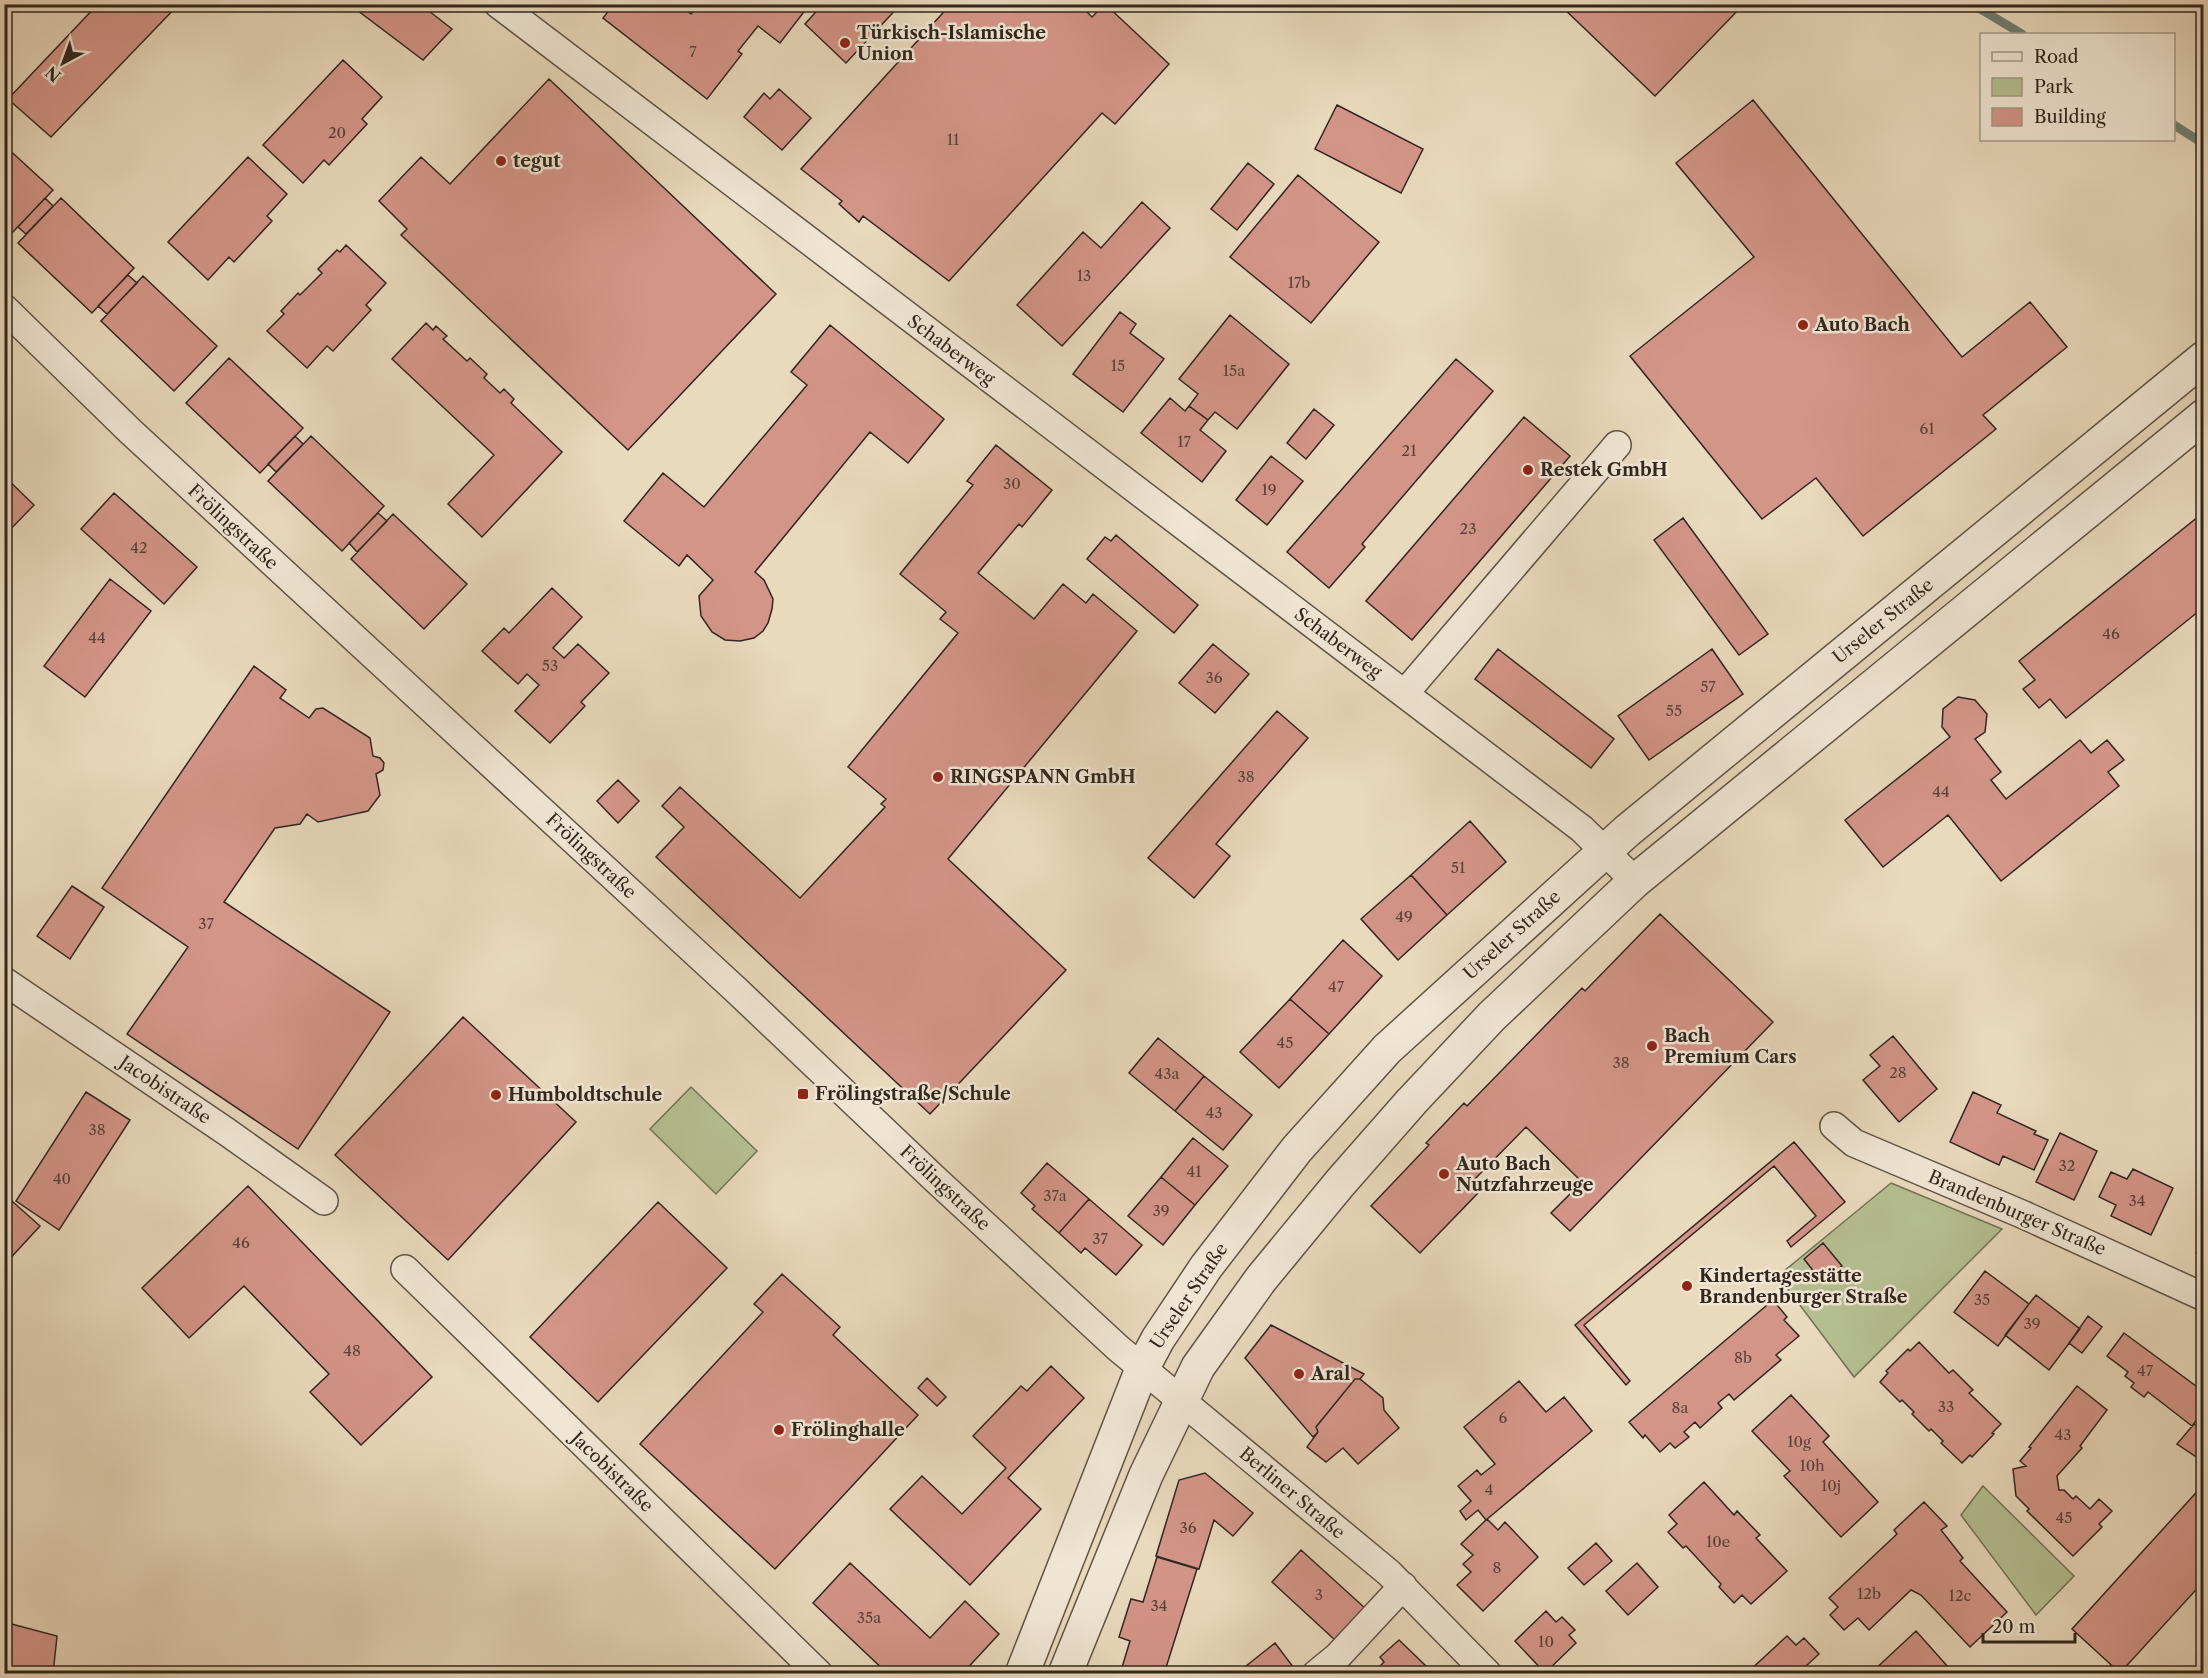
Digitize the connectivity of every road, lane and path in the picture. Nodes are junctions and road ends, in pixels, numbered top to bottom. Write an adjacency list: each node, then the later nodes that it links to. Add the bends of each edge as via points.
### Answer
1 (498, 4): 6 (street, Schaberweg)
2 (4, 308): 14 (street, Frölingstraße, via 137,438)
3 (2204, 358): 7 (street, Urseler Straße)
4 (2204, 416): 8 (street)
5 (1617, 445): 6 (street)
6 (1405, 693): 7 (street, Schaberweg)
7 (1604, 851): 8 (street, Schaberweg); 14 (street, Urseler Straße, via 1387,1049 1297,1149 1206,1267)
8 (1635, 881): 15 (street, via 1492,1016 1340,1183 1261,1279 1197,1367)
9 (4, 981): 11 (street, Jacobistraße)
10 (1834, 1126): 13 (street, Brandenburger Straße, via 1854,1143)
11 (324, 1201)
12 (405, 1269): 17 (street, Jacobistraße)
13 (2204, 1297)
14 (1142, 1369): 15 (street, Frölingstraße); 18 (street, Urseler Straße)
15 (1181, 1400): 16 (street, Berliner Straße); 19 (street)
16 (1403, 1586): 20 (street); 21 (street, Berliner Straße)
17 (819, 1674)
18 (1022, 1674)
19 (1065, 1674)
20 (1316, 1674)
21 (1488, 1674)

